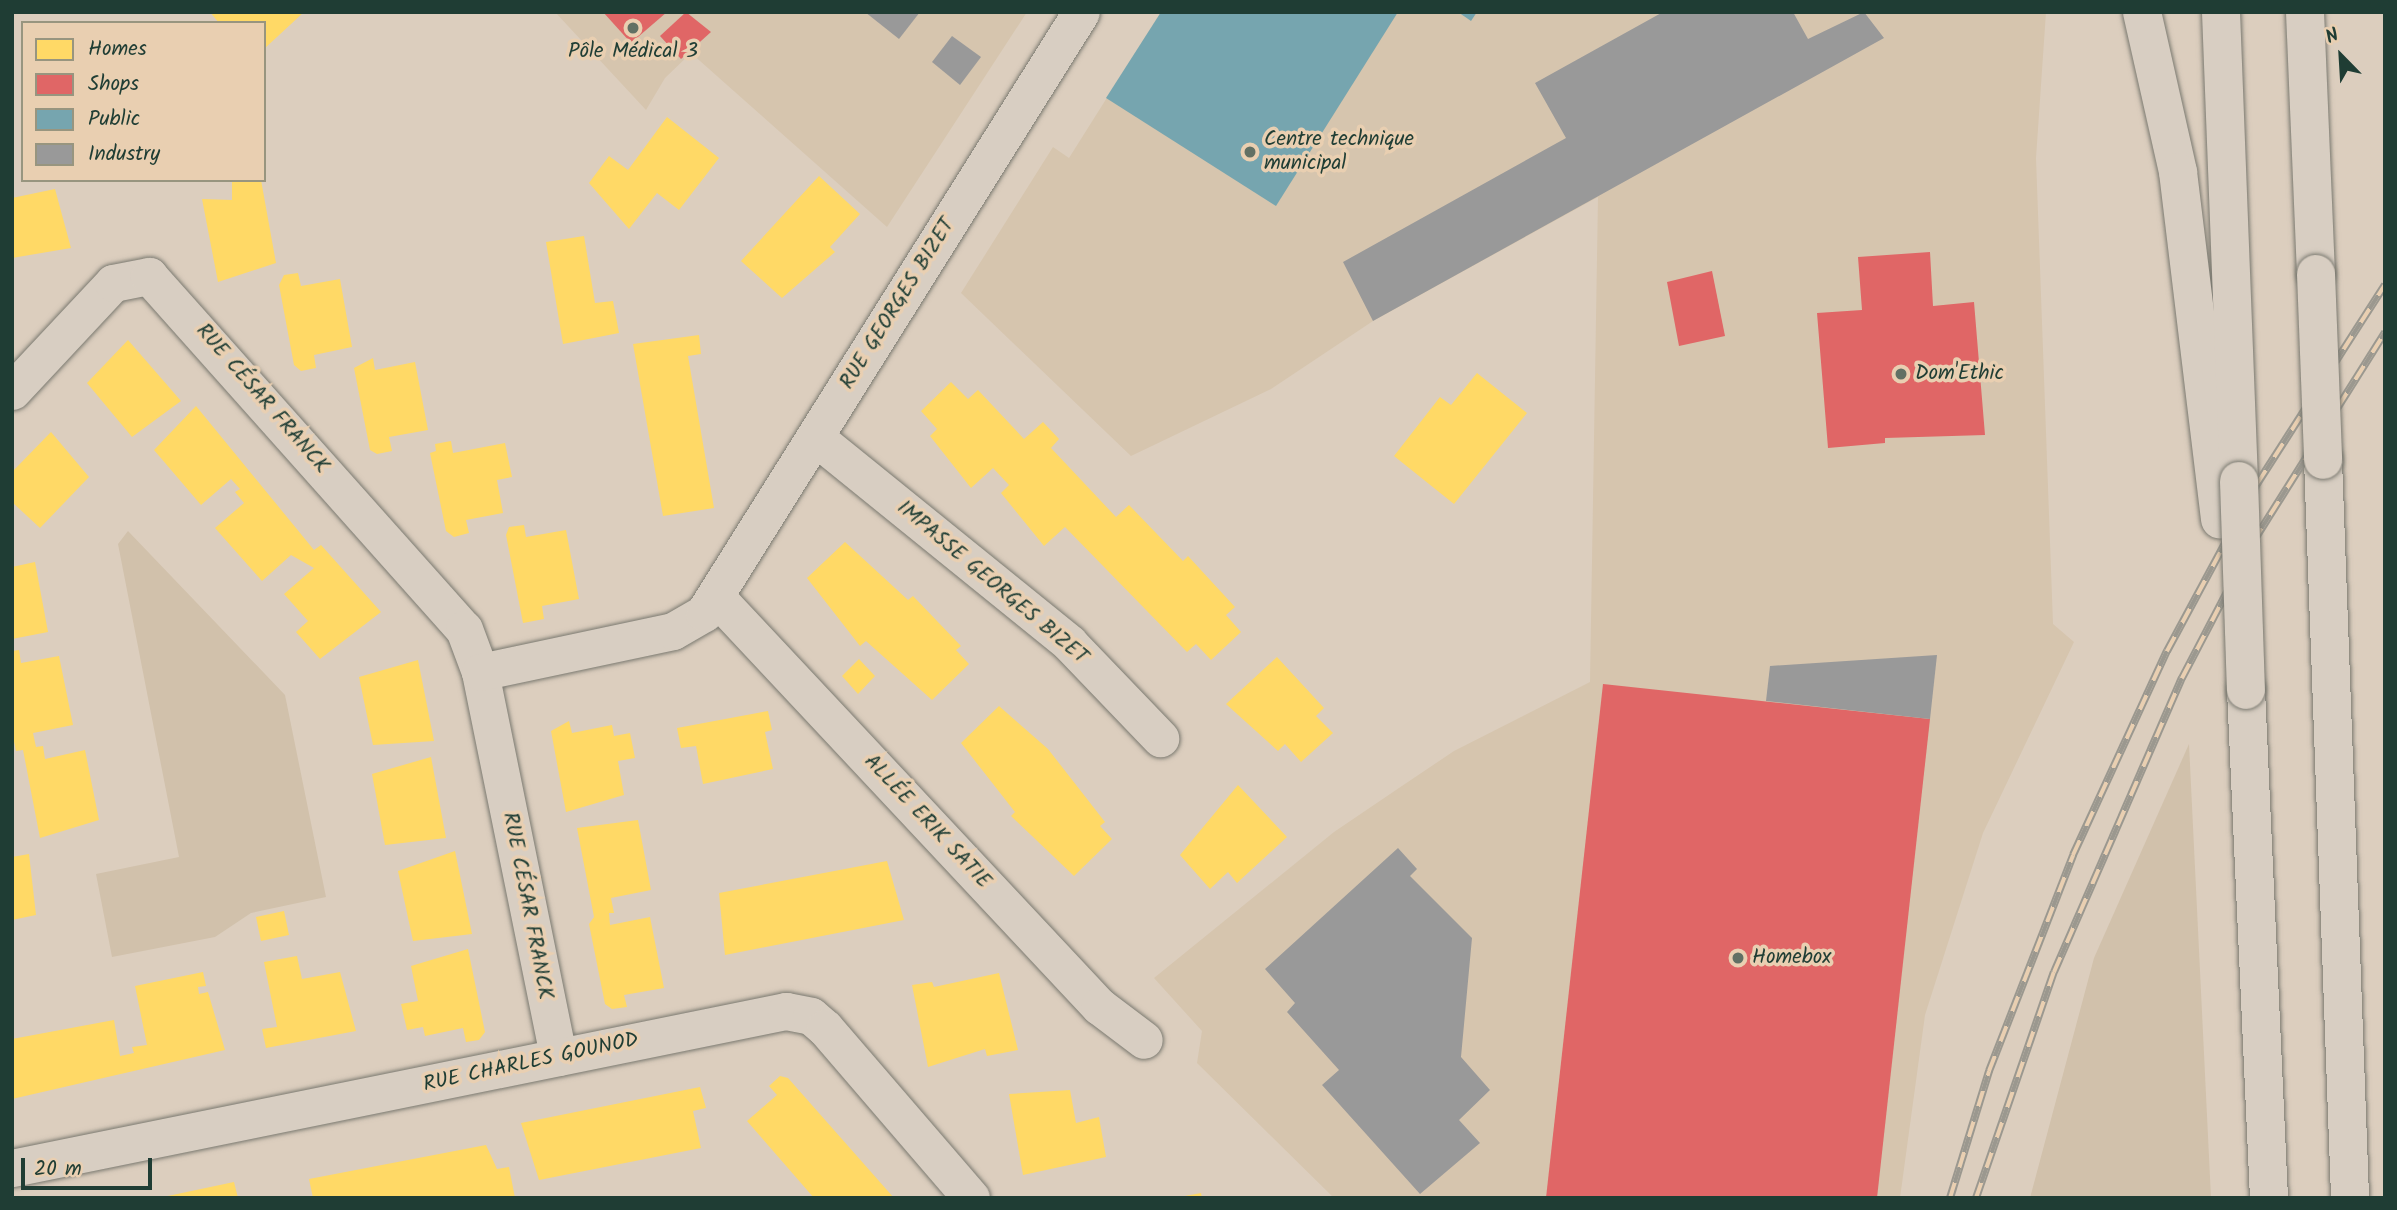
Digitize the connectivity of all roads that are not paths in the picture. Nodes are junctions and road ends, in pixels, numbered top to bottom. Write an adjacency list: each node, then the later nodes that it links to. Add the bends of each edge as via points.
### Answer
1 (1081, 12): 6 (street, RUE GEORGES BIZET)
2 (2142, 12): 9 (highway, bridge, via 2178,172 2220,519)
3 (2221, 12): 9 (highway, bridge)
4 (2305, 12): 16 (highway, bridge)
5 (12, 391): 8 (street, RUE CÉSAR FRANCK, via 113,282 149,276 464,629)
6 (815, 437): 7 (street, RUE GEORGES BIZET); 10 (street, IMPASSE GEORGES BIZET, via 1069,643)
7 (717, 598): 8 (street, via 673,631); 11 (street, ALLÉE ERIK SATIE, via 1099,1006)
8 (480, 672): 12 (street, RUE CÉSAR FRANCK)
9 (2246, 690): 15 (highway)
10 (1160, 738)
11 (1144, 1040)
12 (558, 1058): 13 (street, RUE CHARLES GOUNOD); 14 (street, RUE CHARLES GOUNOD, via 786,1011 811,1016)
13 (12, 1168)
14 (971, 1198)
15 (2269, 1198)
16 (2350, 1198)

